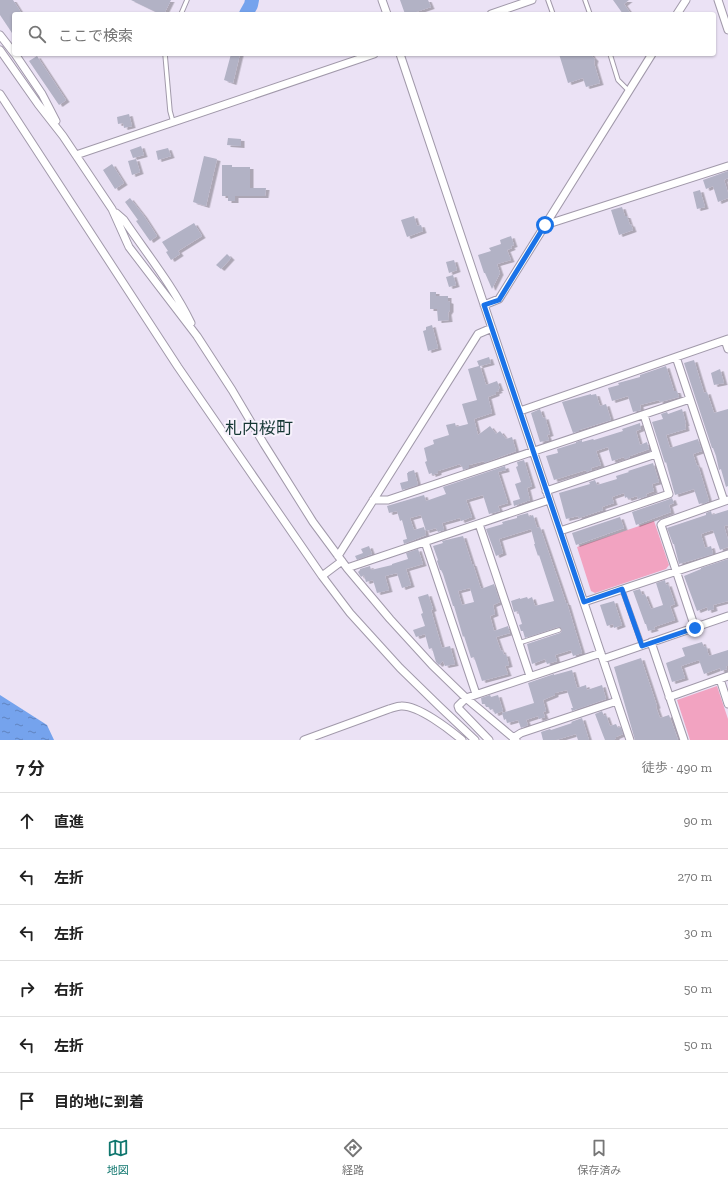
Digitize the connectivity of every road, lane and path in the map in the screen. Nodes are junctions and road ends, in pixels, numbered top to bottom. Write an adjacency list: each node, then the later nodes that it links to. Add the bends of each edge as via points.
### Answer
1 (187, 0): 8 (lane)
2 (382, 0): 9 (street)
3 (532, 0): 10 (street)
4 (548, 0): 11 (lane)
5 (585, 0): 12 (lane)
6 (686, 0): 13 (street)
7 (718, 0): 14 (street)
8 (182, 12)
9 (386, 12)
10 (498, 12)
11 (552, 12)
12 (589, 12)
13 (678, 12)
14 (728, 30)
15 (0, 35): 17 (street)
16 (0, 50): 27 (street)
17 (12, 50)
18 (16, 56): 27 (street, via 42,94)
19 (165, 56): 26 (lane)
20 (368, 56): 26 (street)
21 (401, 56): 32 (street)
22 (611, 56): 24 (lane, via 618,80)
23 (651, 56): 24 (street)
24 (629, 91): 31 (street)
25 (0, 94): 54 (street, via 178,367)
26 (173, 122): 28 (street)
27 (63, 136): 28 (street)
28 (76, 155): 30 (street)
29 (728, 166): 31 (street)
30 (112, 209): 34 (street, via 129,247); 34 (street, via 124,220 168,282)
31 (545, 225): 32 (street, via 499,300)
32 (484, 305): 33 (street)
33 (492, 328): 39 (street); 44 (street, via 478,334)
34 (197, 336): 51 (street, via 313,522)
35 (727, 340): 36 (street); 37 (street)
36 (728, 349)
37 (676, 357): 38 (street); 39 (street)
38 (690, 399): 40 (street); 46 (street)
39 (520, 411): 41 (street)
40 (644, 415): 41 (street); 42 (street)
41 (533, 452): 43 (street); 44 (street, via 388,500)
42 (656, 454): 43 (street); 48 (street, via 669,494)
43 (546, 491): 45 (street)
44 (373, 500): 51 (street)
45 (549, 500): 47 (street); 48 (street)
46 (726, 500): 53 (street, via 663,522 661,525)
47 (479, 524): 49 (street); 61 (street)
48 (560, 531): 56 (street)
49 (425, 542): 52 (street); 67 (street)
50 (728, 554): 53 (street)
51 (340, 559): 52 (street); 54 (street)
52 (347, 568): 69 (street, via 395,625)
53 (676, 571): 55 (street); 58 (street)
54 (322, 576): 75 (street, via 350,613 400,668)
55 (622, 589): 56 (street); 62 (lane)
56 (584, 602): 63 (street)
57 (728, 616): 58 (street)
58 (695, 628): 60 (street)
59 (559, 630): 61 (lane)
60 (651, 642): 62 (street); 68 (street)
61 (519, 643): 64 (street)
62 (642, 646): 63 (street)
63 (602, 656): 64 (street); 70 (street)
64 (530, 676): 67 (street)
65 (728, 676): 66 (street)
66 (720, 679): 68 (street); 71 (street)
67 (476, 694): 69 (street)
68 (669, 697): 78 (street)
69 (466, 698): 72 (street); 76 (street, via 458,706 459,709)
70 (617, 700): 72 (street, via 521,733); 77 (street)
71 (728, 704)
72 (514, 739)
73 (304, 740): 74 (street, via 401,706 422,712)
74 (462, 740)
75 (475, 740)
76 (489, 740)
77 (630, 740)
78 (684, 740)

